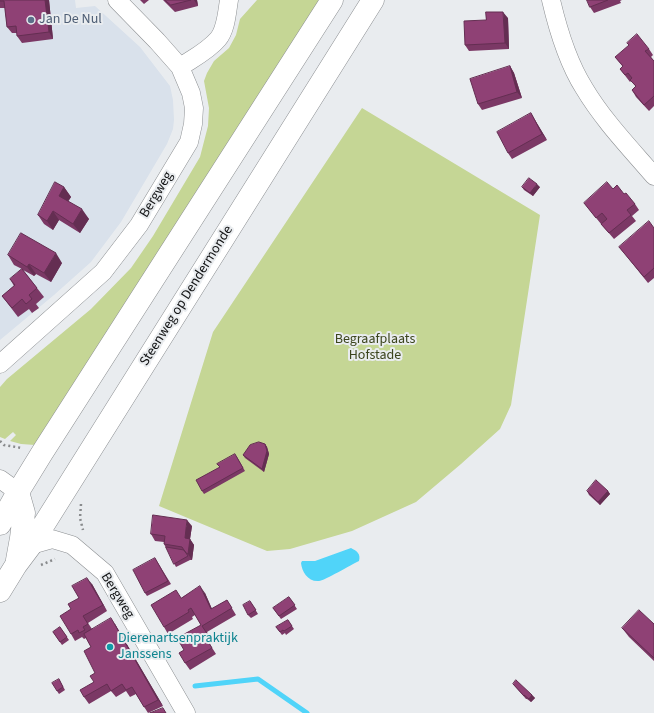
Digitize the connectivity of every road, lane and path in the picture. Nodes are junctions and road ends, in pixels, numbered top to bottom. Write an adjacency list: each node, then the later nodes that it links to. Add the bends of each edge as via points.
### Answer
1 (117, 0): 6 (street, Bergweg)
2 (229, 0): 6 (street, via 218,39)
3 (332, 0): 11 (main road)
4 (374, 0): 9 (main road, Steenweg op Dendermonde)
5 (550, 0): 7 (street, via 559,33 584,88 597,108)
6 (180, 67): 8 (street, Bergweg, via 191,93 194,108 193,124 189,142 160,191 139,225 103,272)
7 (654, 176)
8 (0, 364)
9 (75, 474): 11 (main road, via 54,497 44,501 26,498); 13 (main road, Steenweg op Dendermonde)
10 (0, 479): 11 (street)
11 (18, 492): 12 (main road); 14 (main road, via 24,513)
12 (0, 524)
13 (31, 545): 14 (main road, Steenweg op Dendermonde); 16 (street, Bergweg, via 52,540 72,545 105,573)
14 (16, 565): 15 (main road, Steenweg op Dendermonde)
15 (0, 591)
16 (186, 713)

